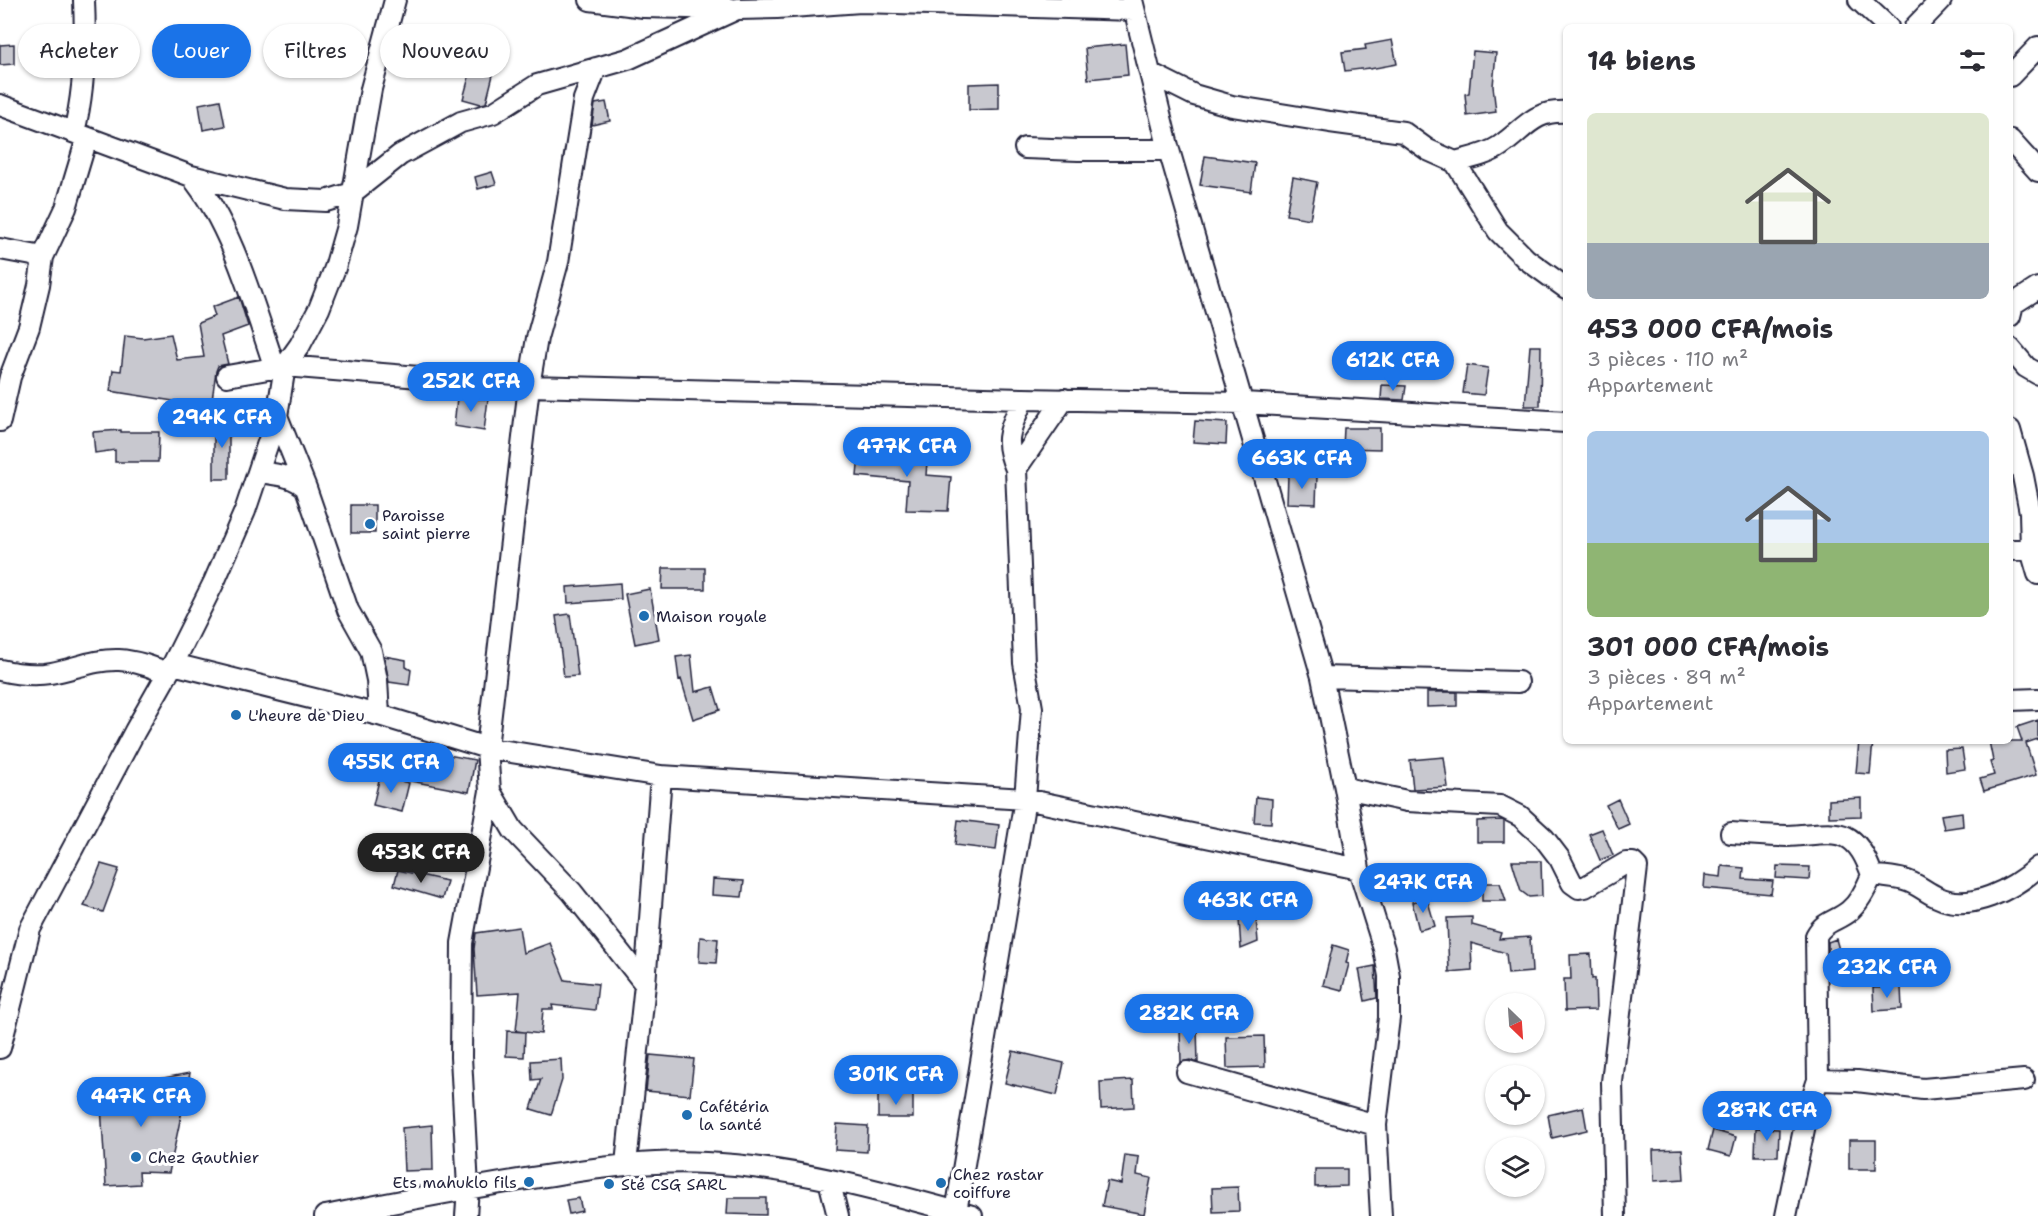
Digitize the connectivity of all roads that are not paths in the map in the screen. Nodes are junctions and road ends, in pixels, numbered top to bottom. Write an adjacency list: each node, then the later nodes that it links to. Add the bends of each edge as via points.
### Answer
1 (84, 0): 17 (street, via 86,35)
2 (395, 0): 24 (street, via 371,89)
3 (590, 0): 8 (street, via 644,7)
4 (1859, 0): 9 (street)
5 (1941, 0): 10 (street)
6 (861, 1): 7 (street); 8 (street)
7 (1133, 5): 13 (street)
8 (737, 9): 12 (street, via 628,59)
9 (1885, 24)
10 (1918, 24)
11 (2038, 47): 14 (street)
12 (596, 68): 24 (street, via 537,85 493,113 425,140); 34 (street, via 584,99 558,262 537,338)
13 (1150, 73): 20 (street); 21 (street, via 1194,95 1232,106 1403,132 1428,150)
14 (2013, 73)
15 (0, 105): 17 (street)
16 (1563, 112): 21 (street, via 1533,118 1500,146)
17 (80, 135): 23 (street); 26 (street, via 66,208)
18 (2013, 143): 22 (street)
19 (1025, 148): 20 (street)
20 (1169, 150): 37 (street)
21 (1455, 162): 27 (street, via 1498,231 1526,259)
22 (2038, 171)
23 (190, 176): 24 (street, via 285,200 326,201); 31 (street, via 203,191 233,249)
24 (352, 194): 31 (street, via 347,226 319,309 305,336)
25 (0, 249): 26 (street)
26 (43, 257): 39 (street, via 29,327 10,377)
27 (1563, 286)
28 (2038, 288): 29 (street)
29 (2013, 304)
30 (2013, 352): 32 (street)
31 (280, 367): 33 (street); 34 (street); 38 (street)
32 (2038, 374)
33 (227, 376)
34 (529, 386): 35 (street); 55 (street)
35 (1023, 399): 36 (street); 42 (street, via 1008,442)
36 (1064, 399): 37 (street); 42 (street)
37 (1243, 403): 40 (street); 50 (street)
38 (277, 416): 43 (street); 44 (street)
39 (0, 421)
40 (1563, 422)
41 (2013, 441): 46 (street)
42 (1016, 469): 59 (street, via 1024,663 1032,708)
43 (260, 472): 44 (street, via 287,476); 48 (street, via 214,582)
44 (306, 488): 54 (street, via 348,610 371,651)
45 (2013, 549): 46 (street)
46 (2035, 549): 47 (street)
47 (2038, 574)
48 (171, 668): 49 (street, via 118,660 90,662 51,673 24,675); 54 (street); 65 (street, via 30,929)
49 (0, 670)
50 (1322, 677): 51 (street); 57 (street)
51 (1518, 682)
52 (2038, 699): 53 (street)
53 (2013, 700)
54 (379, 715): 55 (street)
55 (487, 748): 56 (street); 58 (street)
56 (661, 776): 59 (street); 64 (street)
57 (1345, 788): 62 (street); 80 (street, via 1407,801 1500,806 1520,816 1544,838 1579,888 1626,863 1633,862 1637,867 1612,1082)
58 (490, 790): 64 (street, via 513,830 572,892); 72 (street, via 462,943 461,1057)
59 (1025, 799): 62 (street); 74 (street)
60 (1731, 833): 63 (street, via 1839,834 1853,840)
61 (2038, 867): 63 (street, via 1997,894 1951,902 1935,897 1920,885)
62 (1359, 869): 69 (street, via 1389,976 1389,1018)
63 (1872, 875): 67 (street, via 1851,910 1826,923 1816,936)
64 (645, 984): 70 (street)
65 (0, 1048)
66 (1187, 1072): 69 (street)
67 (1818, 1080): 68 (street, via 1923,1089); 81 (street)
68 (2024, 1080)
69 (1376, 1125): 79 (street)
70 (626, 1164): 71 (street, via 706,1163); 72 (street)
71 (829, 1180): 74 (street); 78 (street)
72 (468, 1188): 73 (street); 77 (street)
73 (384, 1204): 75 (street); 76 (street)
74 (964, 1214)
75 (325, 1216)
76 (404, 1216)
77 (466, 1216)
78 (838, 1216)
79 (1381, 1216)
80 (1615, 1216)
81 (1786, 1216)

